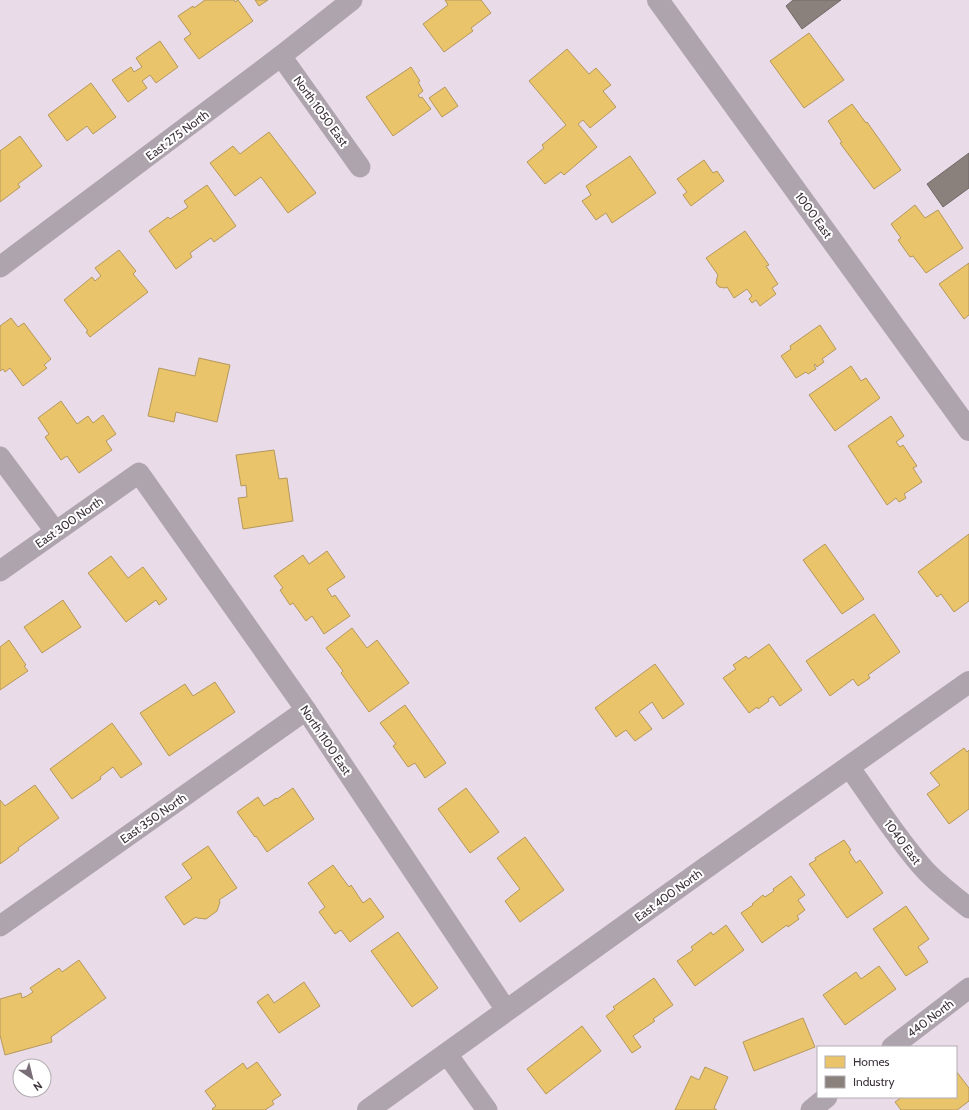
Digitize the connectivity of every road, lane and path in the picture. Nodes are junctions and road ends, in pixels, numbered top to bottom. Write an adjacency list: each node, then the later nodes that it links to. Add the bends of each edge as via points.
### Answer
1 (352, 0): 3 (street, East 275 North)
2 (658, 0): 6 (street, 1000 East)
3 (281, 56): 4 (street, North 1050 East); 5 (street, East 275 North)
4 (360, 167)
5 (0, 268)
6 (969, 430)
7 (0, 456): 9 (street)
8 (139, 473): 9 (street, East 300 North); 12 (street, North 1100 East)
9 (55, 531): 10 (street, East 300 North)
10 (0, 570)
11 (969, 682): 13 (street, East 400 North)
12 (306, 710): 15 (street, East 350 North); 17 (street, North 1100 East)
13 (849, 767): 14 (street, 1040 East, via 901,842 922,867); 17 (street, East 400 North)
14 (969, 908)
15 (0, 926)
16 (969, 988): 18 (street, 440 North)
17 (506, 1010): 19 (street, East 400 North)
18 (893, 1046)
19 (447, 1054): 21 (street, East 400 North); 22 (street)
20 (826, 1098): 23 (street)
21 (368, 1110)
22 (487, 1110)
23 (811, 1110)

